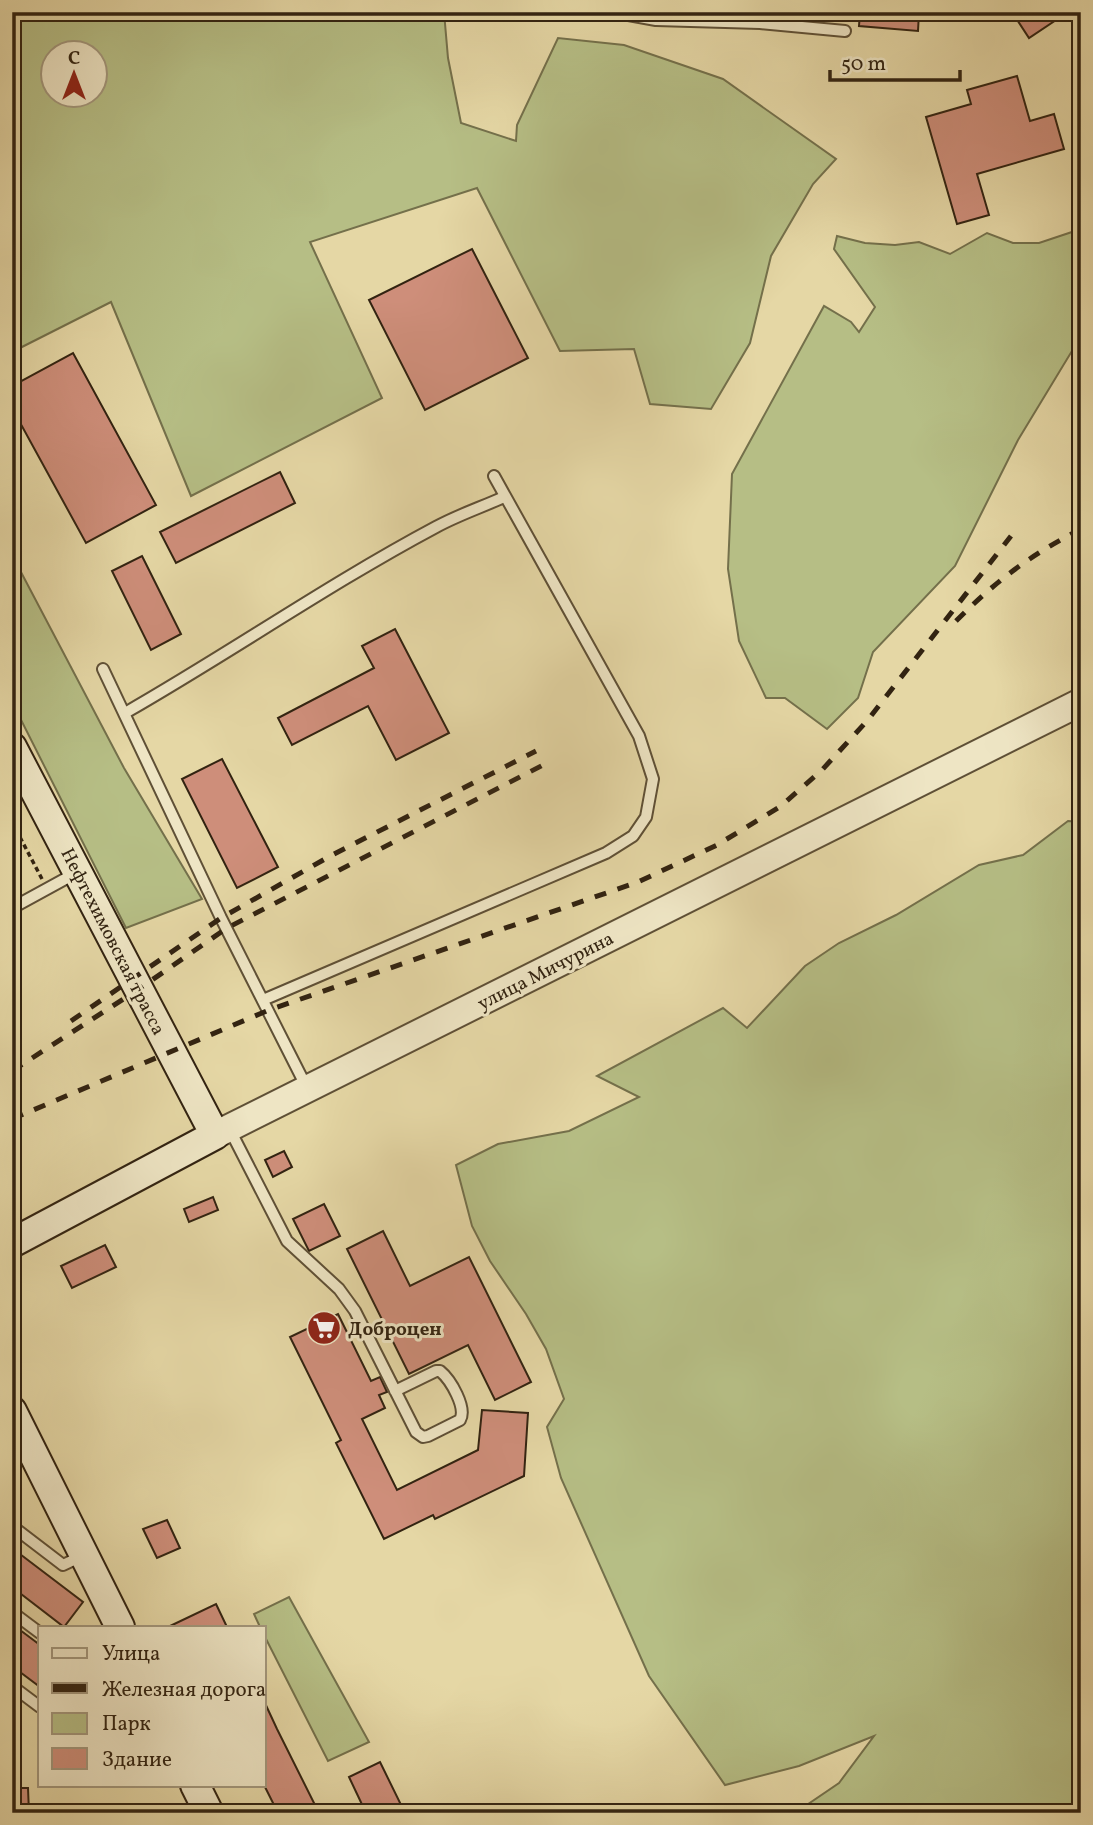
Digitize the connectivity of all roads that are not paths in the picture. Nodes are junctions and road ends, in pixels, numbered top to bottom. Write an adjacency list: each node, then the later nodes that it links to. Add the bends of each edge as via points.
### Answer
1 (612, 12): 2 (lane, via 656,20)
2 (845, 31)
3 (494, 476): 4 (lane)
4 (505, 497): 7 (lane, via 438,526 310,598); 11 (lane, via 639,736 653,779 646,817 633,836 606,853)
5 (103, 669): 7 (lane)
6 (1081, 702): 12 (street, улица Мичурина)
7 (125, 713): 11 (lane)
8 (12, 747): 9 (main road, Нефтехимовская трасса)
9 (79, 872): 10 (lane); 13 (main road, Нефтехимовская трасса)
10 (12, 908)
11 (263, 1000): 12 (lane)
12 (307, 1089): 13 (street, улица Мичурина)
13 (222, 1131): 14 (main road, улица Мичурина); 15 (lane, via 292,1247 348,1300)
14 (12, 1243)
15 (395, 1391): 15 (lane, via 423,1437 463,1417 440,1371)
16 (12, 1411): 18 (main road)
17 (12, 1526): 18 (lane, via 63,1565)
18 (84, 1555): 20 (main road)
19 (12, 1612): 21 (lane)
20 (114, 1622)
21 (38, 1632)
22 (12, 1686): 23 (lane)
23 (38, 1706)
24 (196, 1786): 25 (main road)
25 (209, 1813)

